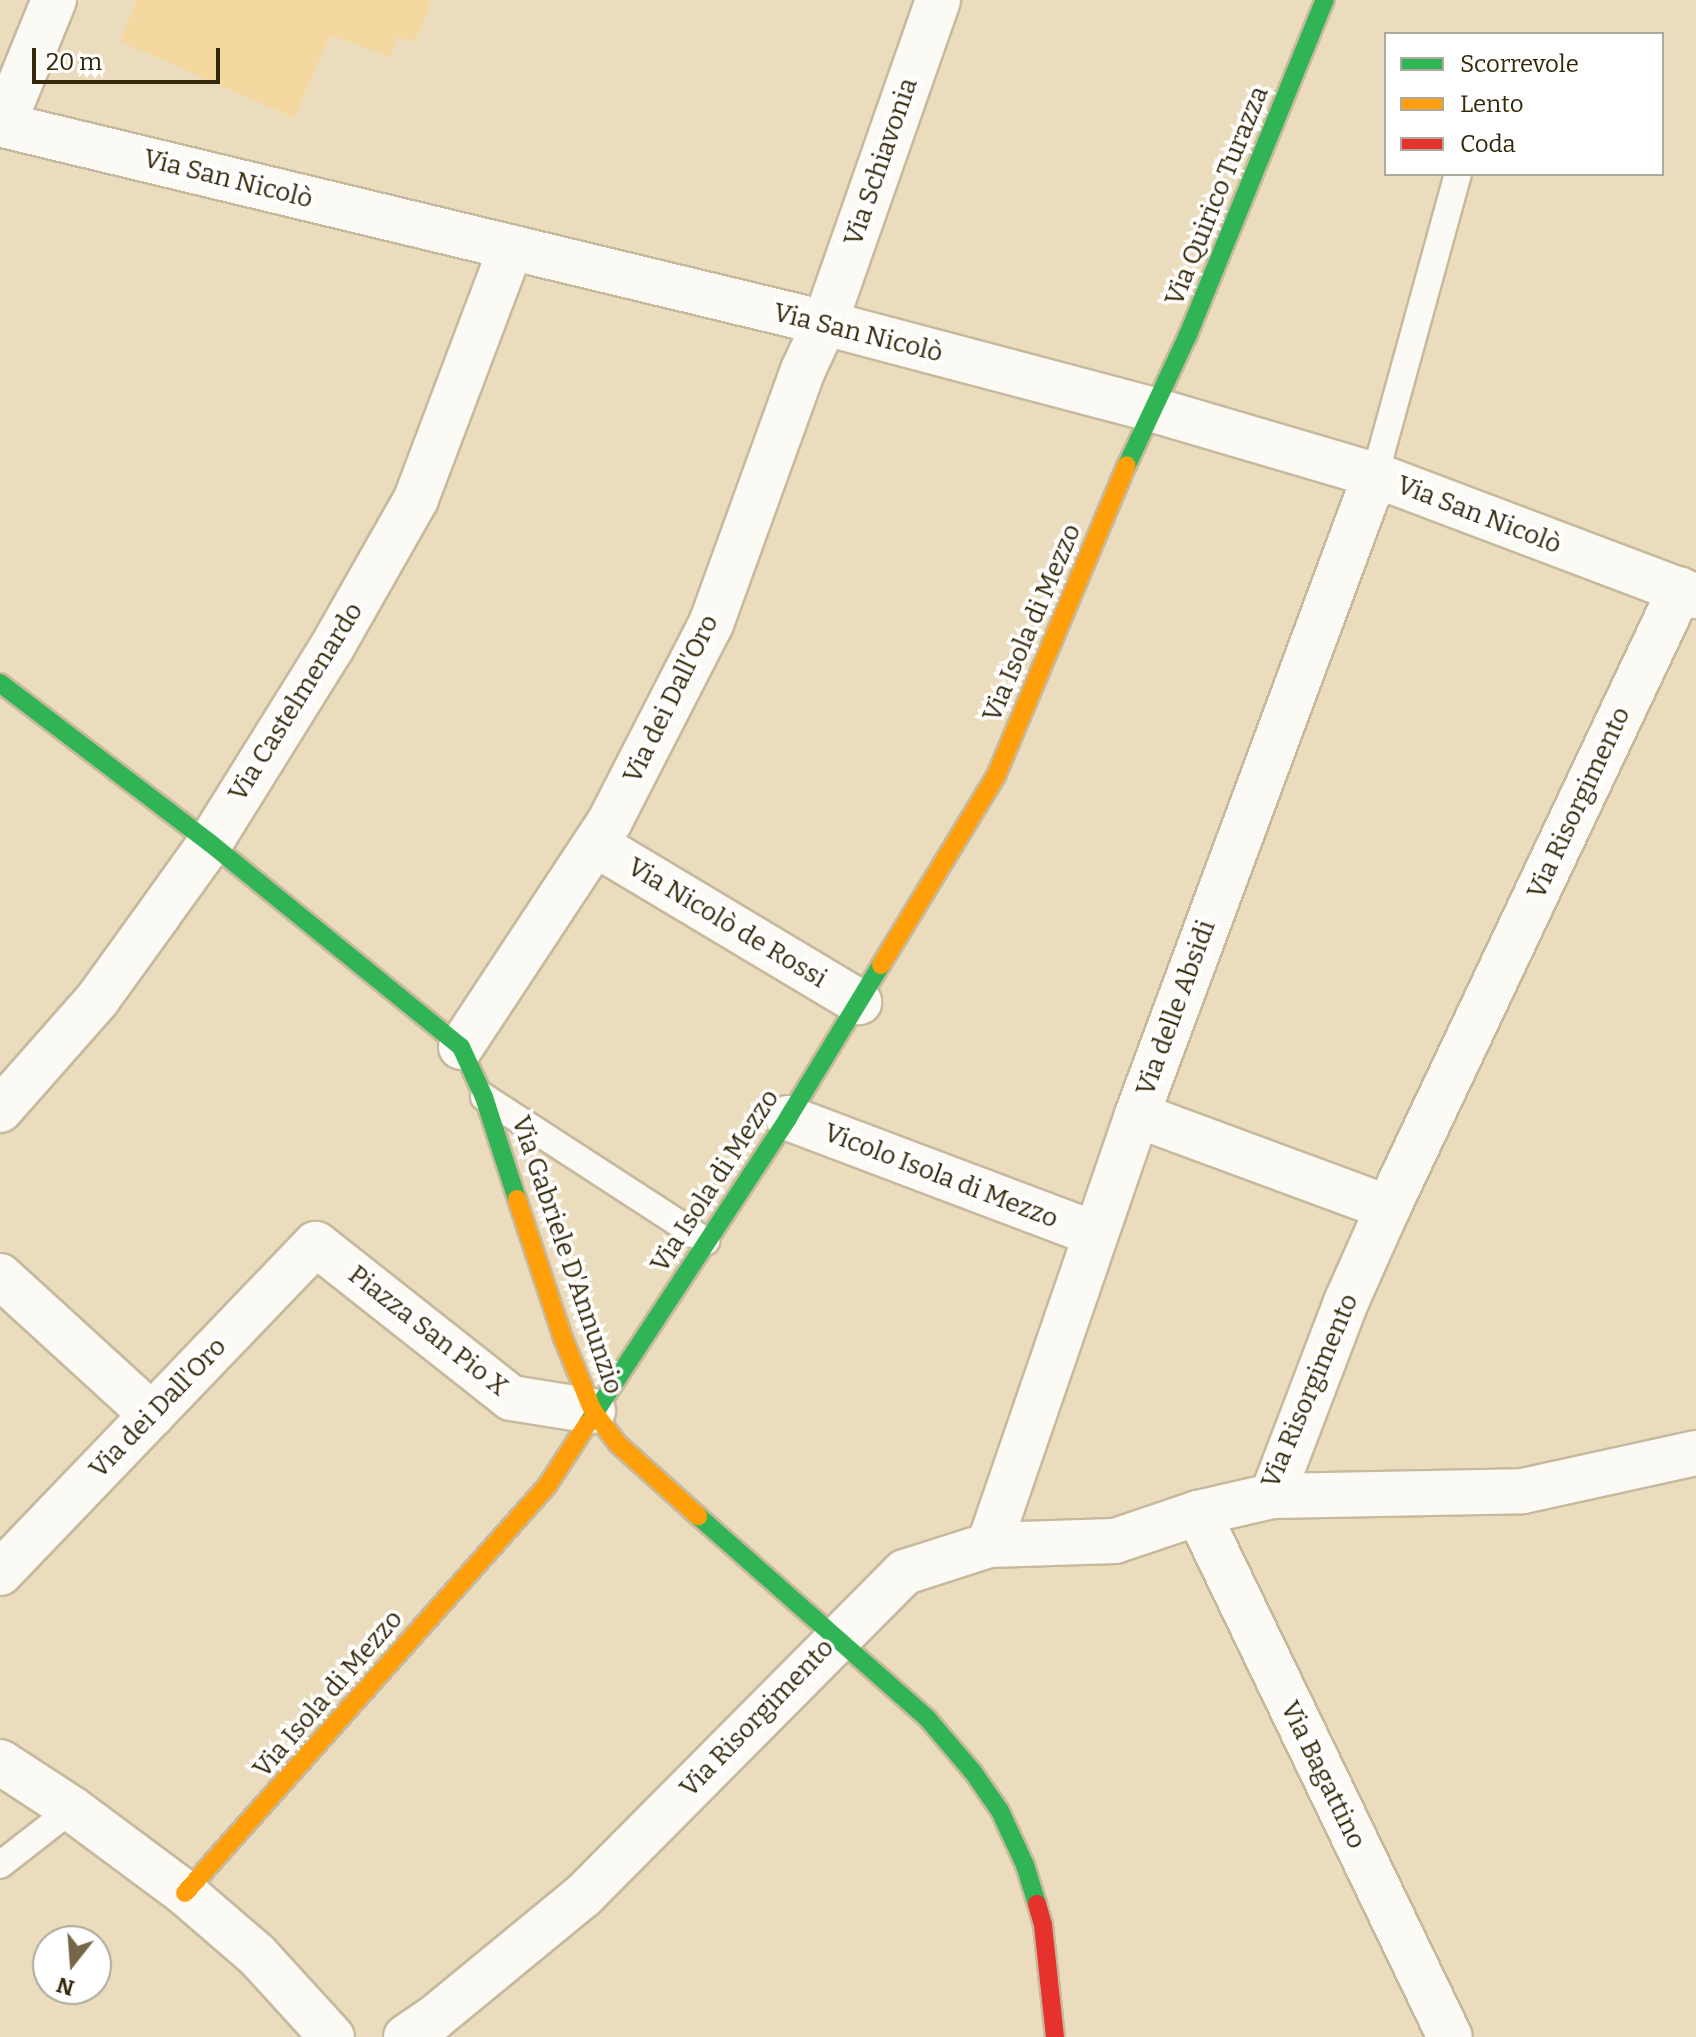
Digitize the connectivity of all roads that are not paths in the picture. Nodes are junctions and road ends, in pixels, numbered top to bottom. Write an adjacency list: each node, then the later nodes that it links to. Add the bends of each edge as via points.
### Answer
1 (54, 0): 4 (street)
2 (938, 0): 7 (street, Via Schiavonia)
3 (1325, 0): 8 (street, Via Quirico Turazza, via 1188,335)
4 (2, 124): 6 (street, Via San Nicolò)
5 (1457, 176): 9 (lane)
6 (511, 247): 7 (street, Via San Nicolò); 12 (street, Via Castelmenardo, via 416,499)
7 (825, 323): 8 (street, Via San Nicolò); 13 (street, Via dei Dall'Oro, via 711,624)
8 (1151, 409): 9 (street, Via San Nicolò); 14 (street, Via Isola di Mezzo, via 996,776)
9 (1375, 475): 10 (street, Via San Nicolò); 18 (street, Via delle Absidi)
10 (1688, 593): 20 (street, Via Risorgimento)
11 (0, 683): 12 (street, Via Gabriele D'Annunzio)
12 (210, 843): 15 (street, Via Gabriele D'Annunzio); 17 (street, Via Castelmenardo, via 97,1000)
13 (595, 844): 14 (street, Via Nicolò de Rossi); 15 (street, Via dei Dall'Oro)
14 (859, 1002): 19 (street, Via Isola di Mezzo)
15 (461, 1047): 16 (street, Via Gabriele D'Annunzio)
16 (484, 1097): 22 (lane); 25 (street, Via Gabriele D'Annunzio, via 563,1338)
17 (0, 1110)
18 (1137, 1115): 20 (street); 21 (street, Via delle Absidi)
19 (788, 1118): 21 (street, Vicolo Isola di Mezzo); 22 (street, Via Isola di Mezzo)
20 (1388, 1208): 28 (street, Via Risorgimento)
21 (1095, 1234): 30 (street, Via delle Absidi)
22 (706, 1241): 25 (street, Via Isola di Mezzo)
23 (316, 1244): 25 (street, Piazza San Pio X, via 511,1398); 26 (street, Via dei Dall'Oro)
24 (0, 1276): 26 (street)
25 (593, 1411): 32 (street, Via Gabriele D'Annunzio, via 647,1471); 36 (street, Via Isola di Mezzo, via 547,1486)
26 (152, 1415): 31 (street, Via dei Dall'Oro)
27 (1696, 1453): 28 (street, via 1523,1491)
28 (1272, 1496): 29 (street, Via Risorgimento)
29 (1198, 1513): 30 (street, Via Risorgimento, via 1115,1541); 40 (street, Via Bagattino)
30 (989, 1545): 32 (street, Via Risorgimento, via 905,1572)
31 (0, 1573)
32 (836, 1637): 38 (street, Via Risorgimento, via 583,1896); 39 (street, Via Gabriele D'Annunzio, via 927,1718 1000,1811 1025,1865 1043,1925)
33 (0, 1762): 34 (street)
34 (72, 1809): 35 (lane); 36 (street)
35 (0, 1865)
36 (185, 1893): 37 (street, via 257,1955)
37 (332, 2037)
38 (406, 2037)
39 (1055, 2037)
40 (1450, 2037)

